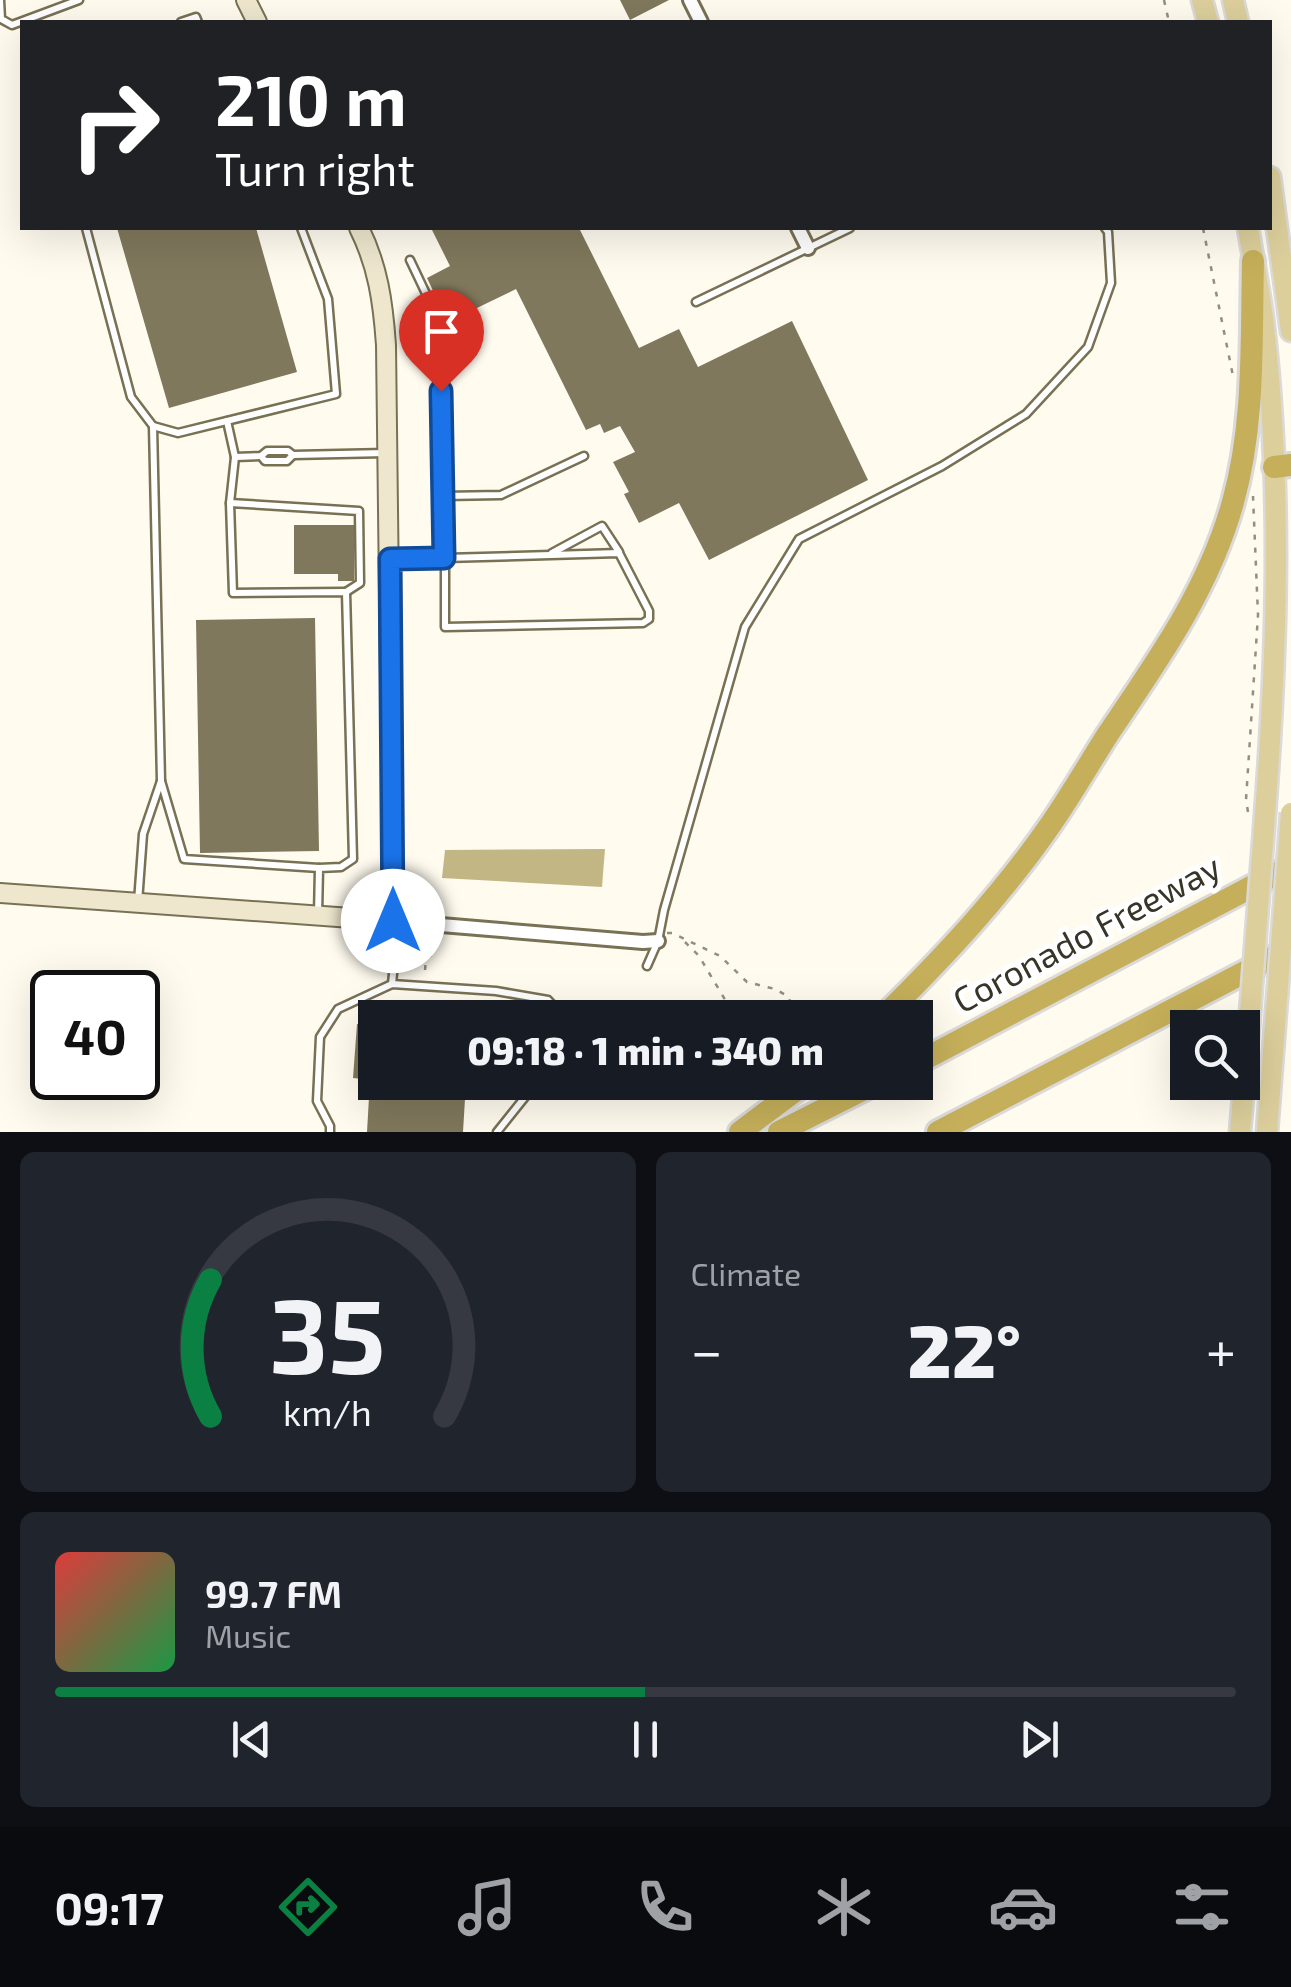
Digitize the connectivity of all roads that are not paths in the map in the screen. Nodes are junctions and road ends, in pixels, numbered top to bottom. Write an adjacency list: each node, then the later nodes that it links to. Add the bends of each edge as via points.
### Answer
1 (0, 0): 4 (lane, via 1,18)
2 (79, 0): 3 (lane)
3 (25, 20)
4 (20, 22)
5 (1272, 192): 17 (main road)
6 (87, 230): 19 (lane, via 130,397)
7 (301, 230): 18 (lane, via 328,300 336,394)
8 (360, 230): 20 (street, via 384,307)
9 (799, 230): 13 (street)
10 (846, 230): 13 (lane)
11 (1107, 230): 39 (lane, via 1111,283 1088,347 1026,414 942,466 799,538 745,626)
12 (1248, 230): 15 (main road)
13 (808, 248): 16 (lane)
14 (410, 260): 24 (lane, via 439,321)
15 (1253, 262): 23 (main road); 44 (highway, via 1244,457 1200,588 1033,848 965,934)
16 (696, 302)
17 (1291, 330)
18 (226, 421): 19 (lane, via 178,433); 22 (lane)
19 (152, 426): 31 (lane)
20 (388, 453): 22 (lane, via 267,451); 29 (street)
21 (584, 456): 24 (lane, via 501,495)
22 (235, 457): 25 (lane)
23 (1282, 466): 54 (main road, bridge, via 1274,686 1256,823)
24 (444, 496): 28 (lane)
25 (230, 504): 30 (lane, via 233,593); 30 (lane, via 359,511 360,583)
26 (619, 553): 27 (lane); 27 (lane, via 602,526); 28 (lane, via 648,612 643,623 445,626)
27 (547, 555): 28 (lane)
28 (444, 558): 29 (lane)
29 (390, 559): 38 (street)
30 (346, 592): 34 (lane, via 353,859 342,867)
31 (160, 782): 34 (lane, via 184,859); 36 (lane, via 142,834)
32 (1291, 812): 55 (main road, bridge)
33 (1291, 866): 45 (highway, Coronado Freeway)
34 (318, 868): 37 (lane)
35 (0, 893): 36 (street)
36 (138, 903): 37 (street)
37 (318, 916): 38 (street)
38 (393, 921): 39 (street); 42 (lane)
39 (658, 940): 41 (lane)
40 (1291, 948): 53 (highway)
41 (647, 966)
42 (392, 984): 43 (lane); 49 (lane, via 338,1008 320,1036 317,1101)
43 (548, 1000)
44 (900, 1000)
45 (933, 1055)
46 (522, 1100): 50 (lane)
47 (783, 1100): 51 (highway)
48 (842, 1100): 52 (highway)
49 (330, 1132)
50 (496, 1132)
51 (740, 1132)
52 (779, 1132)
53 (938, 1132)
54 (1240, 1132)
55 (1267, 1132)

